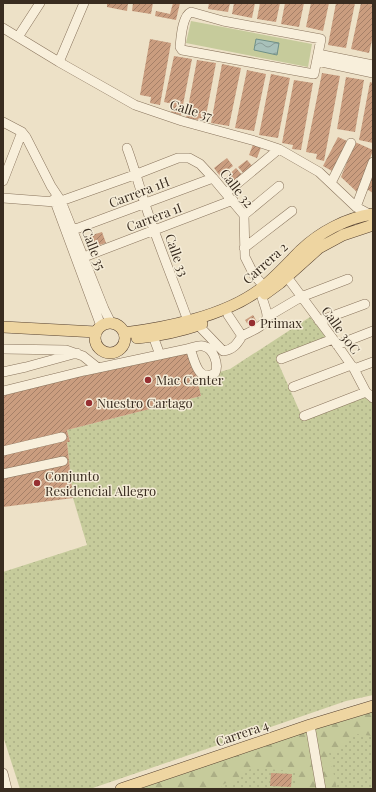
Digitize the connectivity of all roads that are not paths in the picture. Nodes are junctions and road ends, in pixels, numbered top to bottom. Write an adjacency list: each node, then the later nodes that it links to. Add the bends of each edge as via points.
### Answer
1 (40, 3): 4 (street)
2 (81, 4): 6 (street)
3 (3, 28): 4 (street, Calle 37)
4 (18, 37): 6 (street, Calle 37)
5 (317, 57): 5 (street, via 321,39 223,21 191,12 186,16 180,47 182,50 314,74); 7 (street); 8 (street)
6 (59, 62): 13 (street, Calle 37, via 145,109)
7 (373, 65)
8 (373, 73)
9 (3, 122): 10 (street)
10 (22, 132): 17 (street); 22 (street, Calle 35)
11 (351, 143): 18 (street)
12 (127, 148): 15 (street, Calle 33)
13 (279, 150): 18 (street, Calle 37, via 319,172); 20 (street, Carrera 1I)
14 (373, 162): 24 (street)
15 (137, 174): 16 (street, Calle 32, via 178,158 189,158 200,164); 22 (street); 23 (street, Calle 33)
16 (213, 178): 20 (street, Calle 32); 23 (street, Carrera 1H)
17 (3, 181)
18 (331, 183): 24 (street, Calle 37)
19 (280, 186): 26 (street)
20 (229, 197): 26 (street, Calle 32); 30 (street, Carrera 1I)
21 (3, 198): 22 (street)
22 (58, 202): 29 (street, Calle 35); 43 (street, Calle 35)
23 (145, 204): 29 (street, Carrera 1H); 30 (street, Calle 33)
24 (356, 207): 27 (street, Calle 37)
25 (292, 211): 31 (street)
26 (244, 214): 31 (street, Calle 32)
27 (371, 214): 35 (main road, Carrera 2, via 342,223 320,235 301,250)
28 (373, 225): 33 (main road, Carrera 2, via 343,235 319,248)
29 (73, 230): 32 (street, Calle 35)
30 (155, 231): 32 (street, Carrera 1I); 41 (street, Calle 33)
31 (244, 248): 35 (street, Calle 32, via 248,265)
32 (84, 257): 43 (street, Calle 35)
33 (287, 277): 35 (main road, Carrera 2); 36 (street, Calle 30C)
34 (348, 279): 36 (street)
35 (263, 291): 38 (main road, Carrera 2); 39 (street); 41 (main road, Carrera 2)
36 (301, 297): 39 (street); 40 (street, Calle 30C)
37 (365, 304): 40 (street)
38 (228, 315): 41 (main road, Carrera 2); 48 (street)
39 (267, 317): 48 (street, via 262,324)
40 (319, 321): 49 (street, Calle 30C)
41 (193, 323): 46 (main road, Carrera 2); 47 (main road, Carrera 2); 48 (street, via 223,351 235,347)
42 (3, 326): 43 (main road)
43 (101, 330): 45 (main road); 46 (main road, via 118,326); 46 (main road, via 97,346 108,353 121,348)
44 (373, 331): 49 (street)
45 (3, 334)
46 (124, 336): 47 (main road, Carrera 2)
47 (153, 336): 54 (street)
48 (242, 336)
49 (335, 342): 56 (street); 58 (street, Calle 30C)
50 (190, 348): 54 (street)
51 (3, 349): 52 (street)
52 (20, 350): 53 (street); 55 (street)
53 (78, 353): 59 (street); 60 (street)
54 (160, 355): 59 (street)
55 (3, 356)
56 (281, 359)
57 (373, 362): 58 (street)
58 (352, 367): 61 (street); 63 (street, Calle 30C)
59 (98, 368): 62 (street)
60 (3, 372)
61 (292, 387)
62 (3, 391)
63 (371, 395): 64 (street)
64 (304, 416)
65 (62, 437): 66 (street)
66 (3, 451)
67 (63, 461): 68 (street)
68 (3, 474)
69 (373, 706): 70 (main road, Carrera 4)
70 (310, 725): 73 (main road, Carrera 4); 74 (street)
71 (3, 773): 72 (street)
72 (7, 789)
73 (121, 789)
74 (321, 789)

